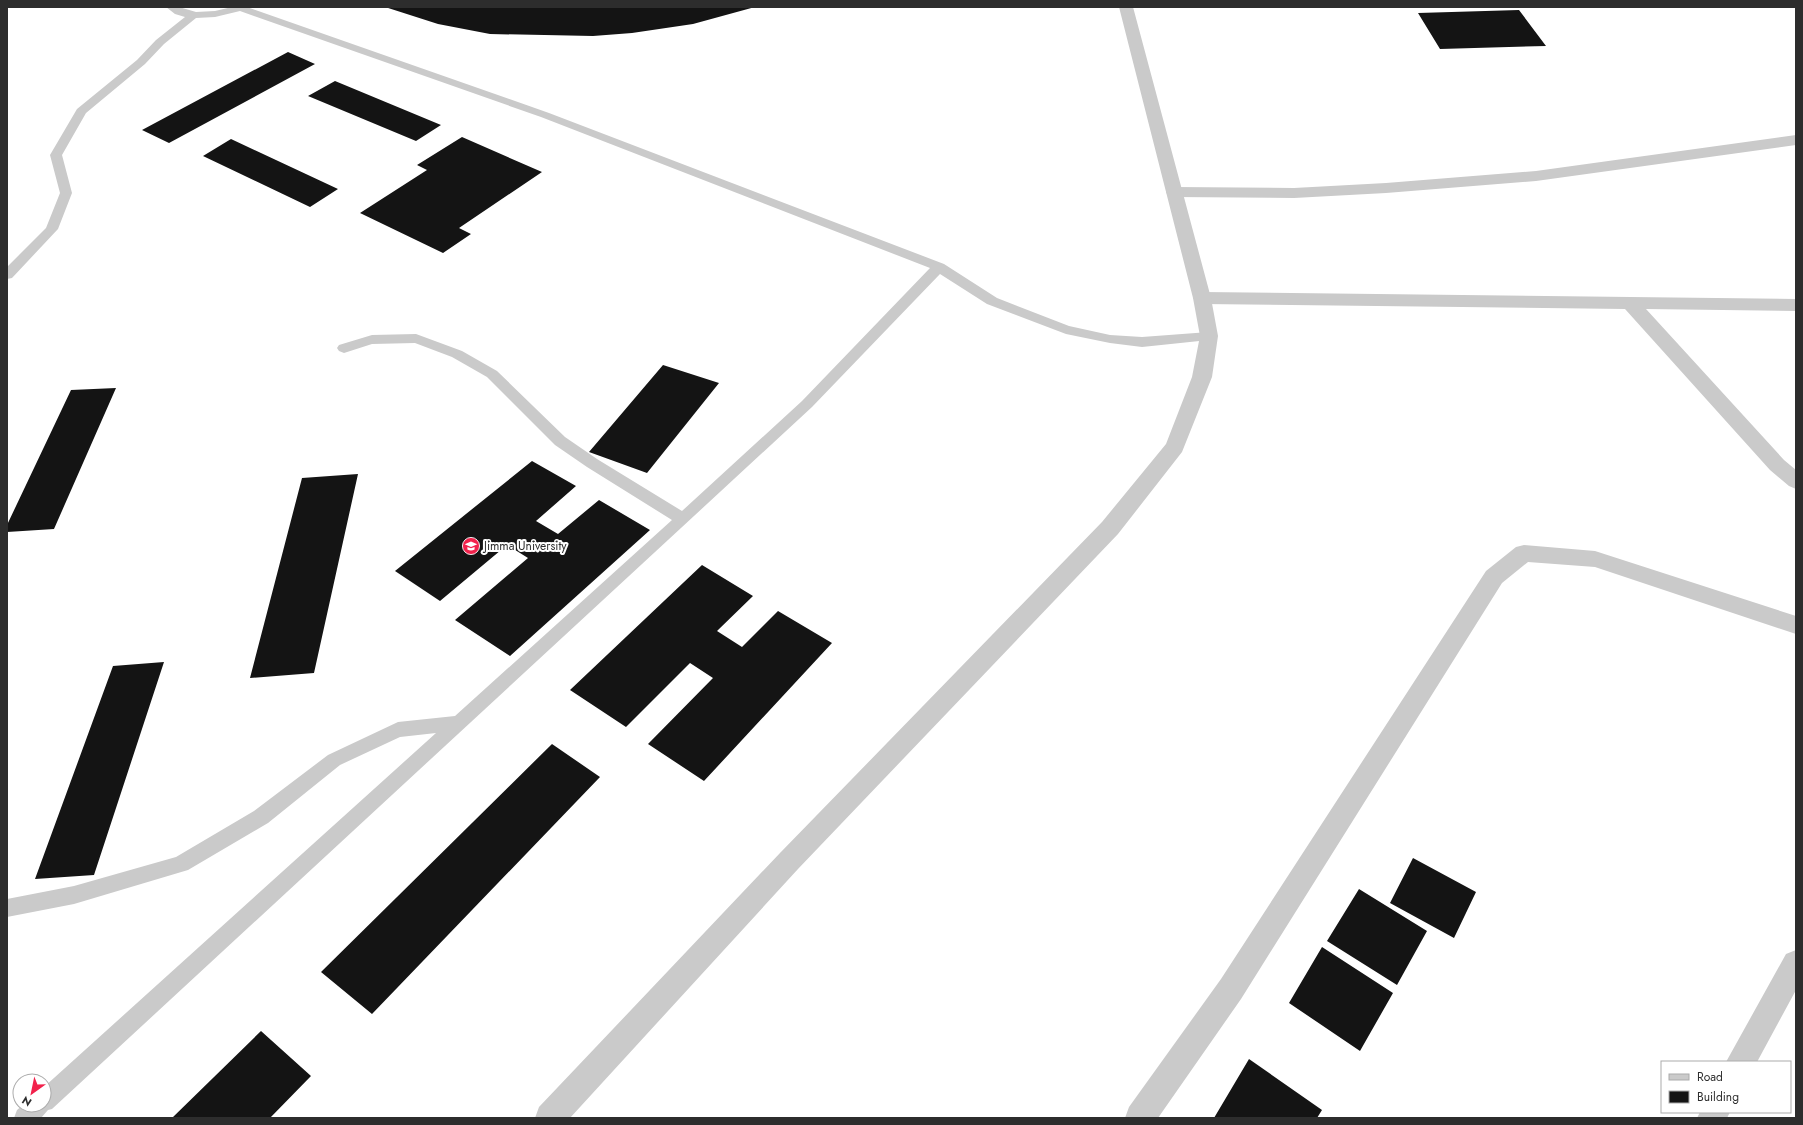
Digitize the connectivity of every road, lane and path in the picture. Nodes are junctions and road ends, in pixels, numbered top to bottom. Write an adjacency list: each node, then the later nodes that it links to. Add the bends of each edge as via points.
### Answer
1 (171, 7): 4 (lane)
2 (241, 7): 4 (lane, via 214,14); 7 (lane, via 545,115)
3 (1126, 7): 6 (street)
4 (194, 15): 8 (lane, via 81,111 56,155 66,193 52,229)
5 (1796, 140): 6 (street, via 1536,176 1418,186 1294,193)
6 (1174, 192): 9 (street)
7 (939, 267): 12 (lane, via 992,301 1066,330 1110,339 1142,342); 15 (lane, via 807,404)
8 (7, 275)
9 (1202, 298): 10 (street); 12 (street)
10 (1630, 303): 11 (street); 14 (street, via 1777,465)
11 (1796, 306)
12 (1209, 336): 22 (street, via 1202,378 1175,447 1110,528 789,861)
13 (344, 348): 15 (lane, via 372,340 416,338 457,354 492,374 560,441)
14 (1796, 481)
15 (682, 519): 17 (lane)
16 (1796, 625): 23 (street, via 1595,559 1524,553 1494,577 1231,989)
17 (458, 723): 18 (lane, via 398,730 334,760 261,817 181,864 74,895); 21 (lane)
18 (7, 908)
19 (1796, 963): 20 (street)
20 (1743, 1061)
21 (52, 1094)
22 (550, 1118)
23 (1140, 1118)

